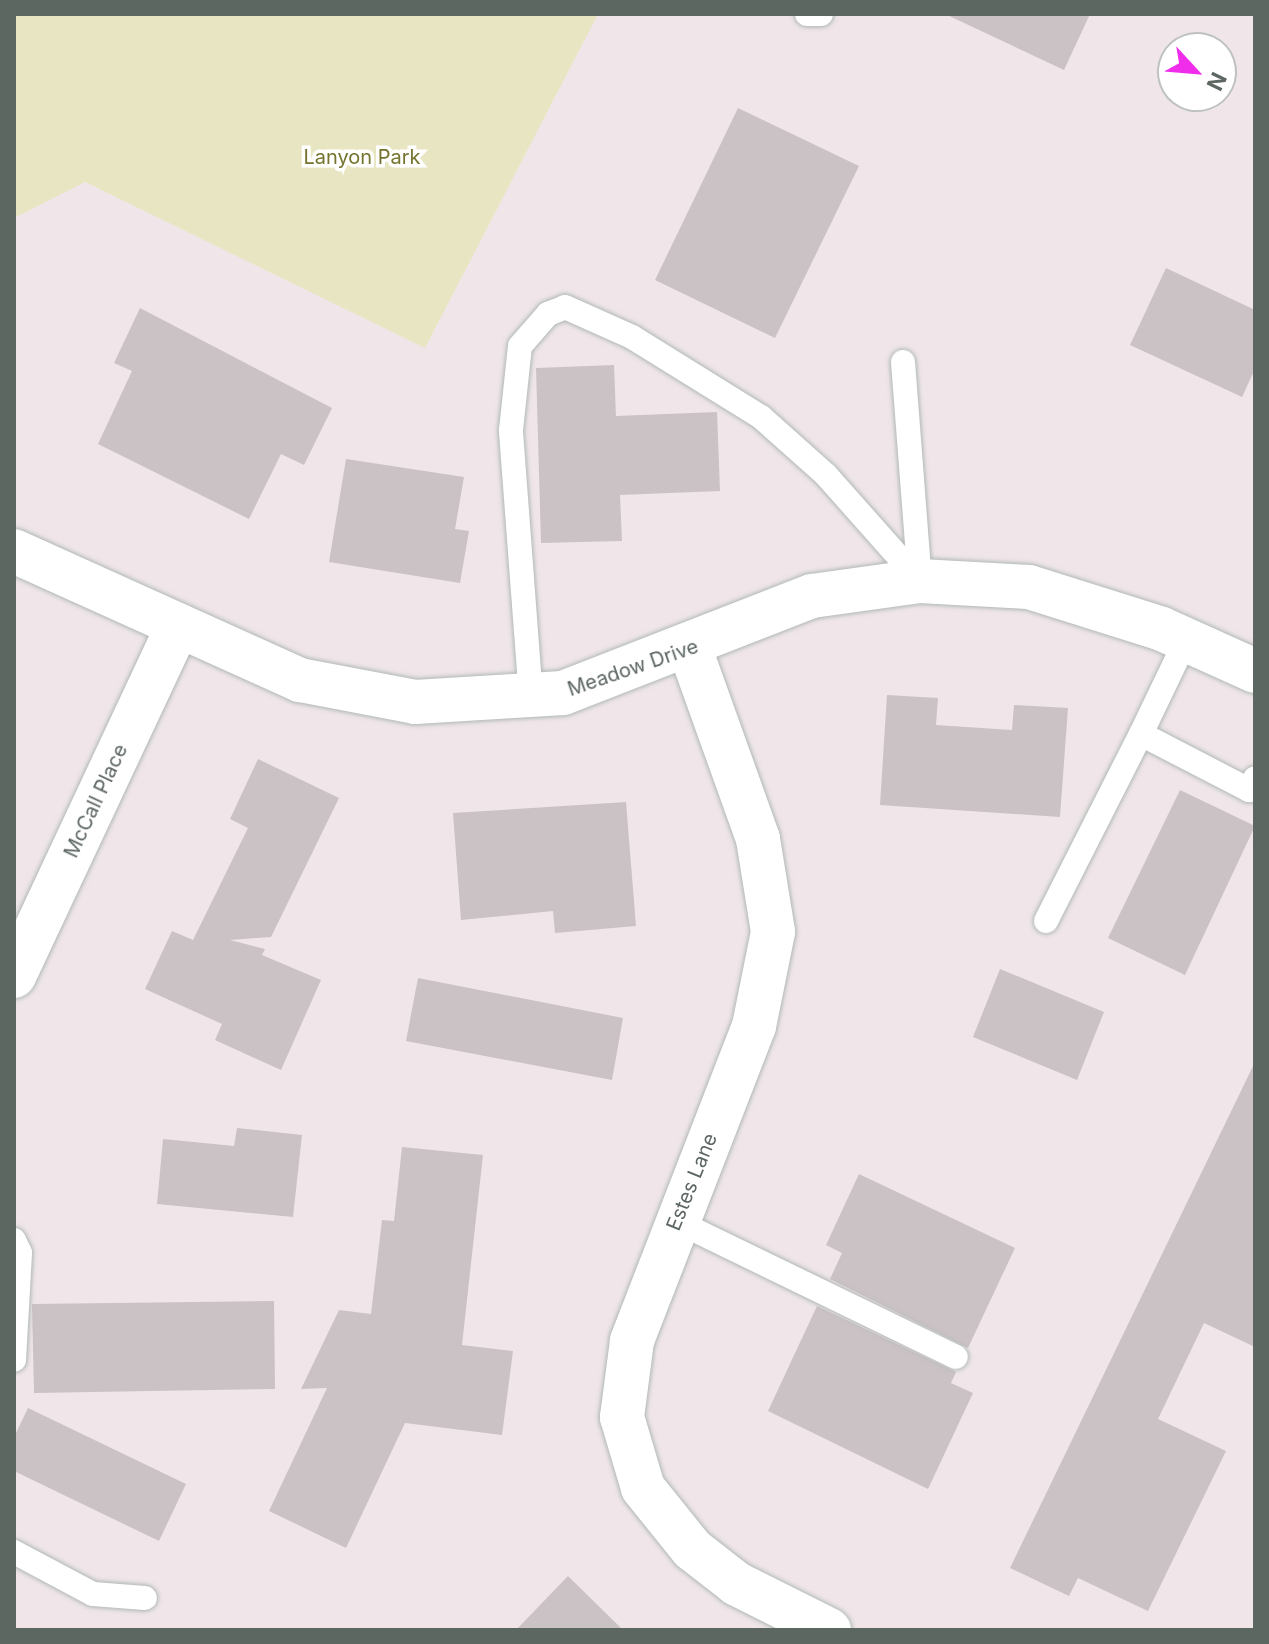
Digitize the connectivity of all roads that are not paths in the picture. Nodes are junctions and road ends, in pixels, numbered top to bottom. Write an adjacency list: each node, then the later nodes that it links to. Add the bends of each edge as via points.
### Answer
1 (807, 14): 2 (lane)
2 (821, 14)
3 (903, 362): 5 (lane)
4 (14, 551): 6 (street, Meadow Drive)
5 (920, 581): 7 (street, Meadow Drive, via 1029,587); 8 (street, Meadow Drive, via 812,596); 10 (lane, via 826,475 761,417 632,337 565,307 548,314 520,346 511,430)
6 (178, 626): 10 (street, Meadow Drive, via 300,680 415,702); 14 (street, McCall Place)
7 (1186, 640): 9 (street, Meadow Drive); 11 (lane)
8 (690, 649): 10 (street, Meadow Drive); 15 (street, Estes Lane, via 758,839 773,932 754,1026)
9 (1255, 671)
10 (531, 698)
11 (1141, 734): 12 (lane, via 1249,790); 13 (lane)
12 (1255, 778)
13 (1046, 921)
14 (14, 976)
15 (676, 1221): 17 (lane); 21 (street, Estes Lane, via 632,1341 622,1417 643,1488 692,1549 737,1584)
16 (14, 1240): 18 (lane, via 20,1253)
17 (956, 1357)
18 (14, 1360)
19 (14, 1552): 20 (lane, via 93,1594)
20 (145, 1598)
21 (829, 1630)

